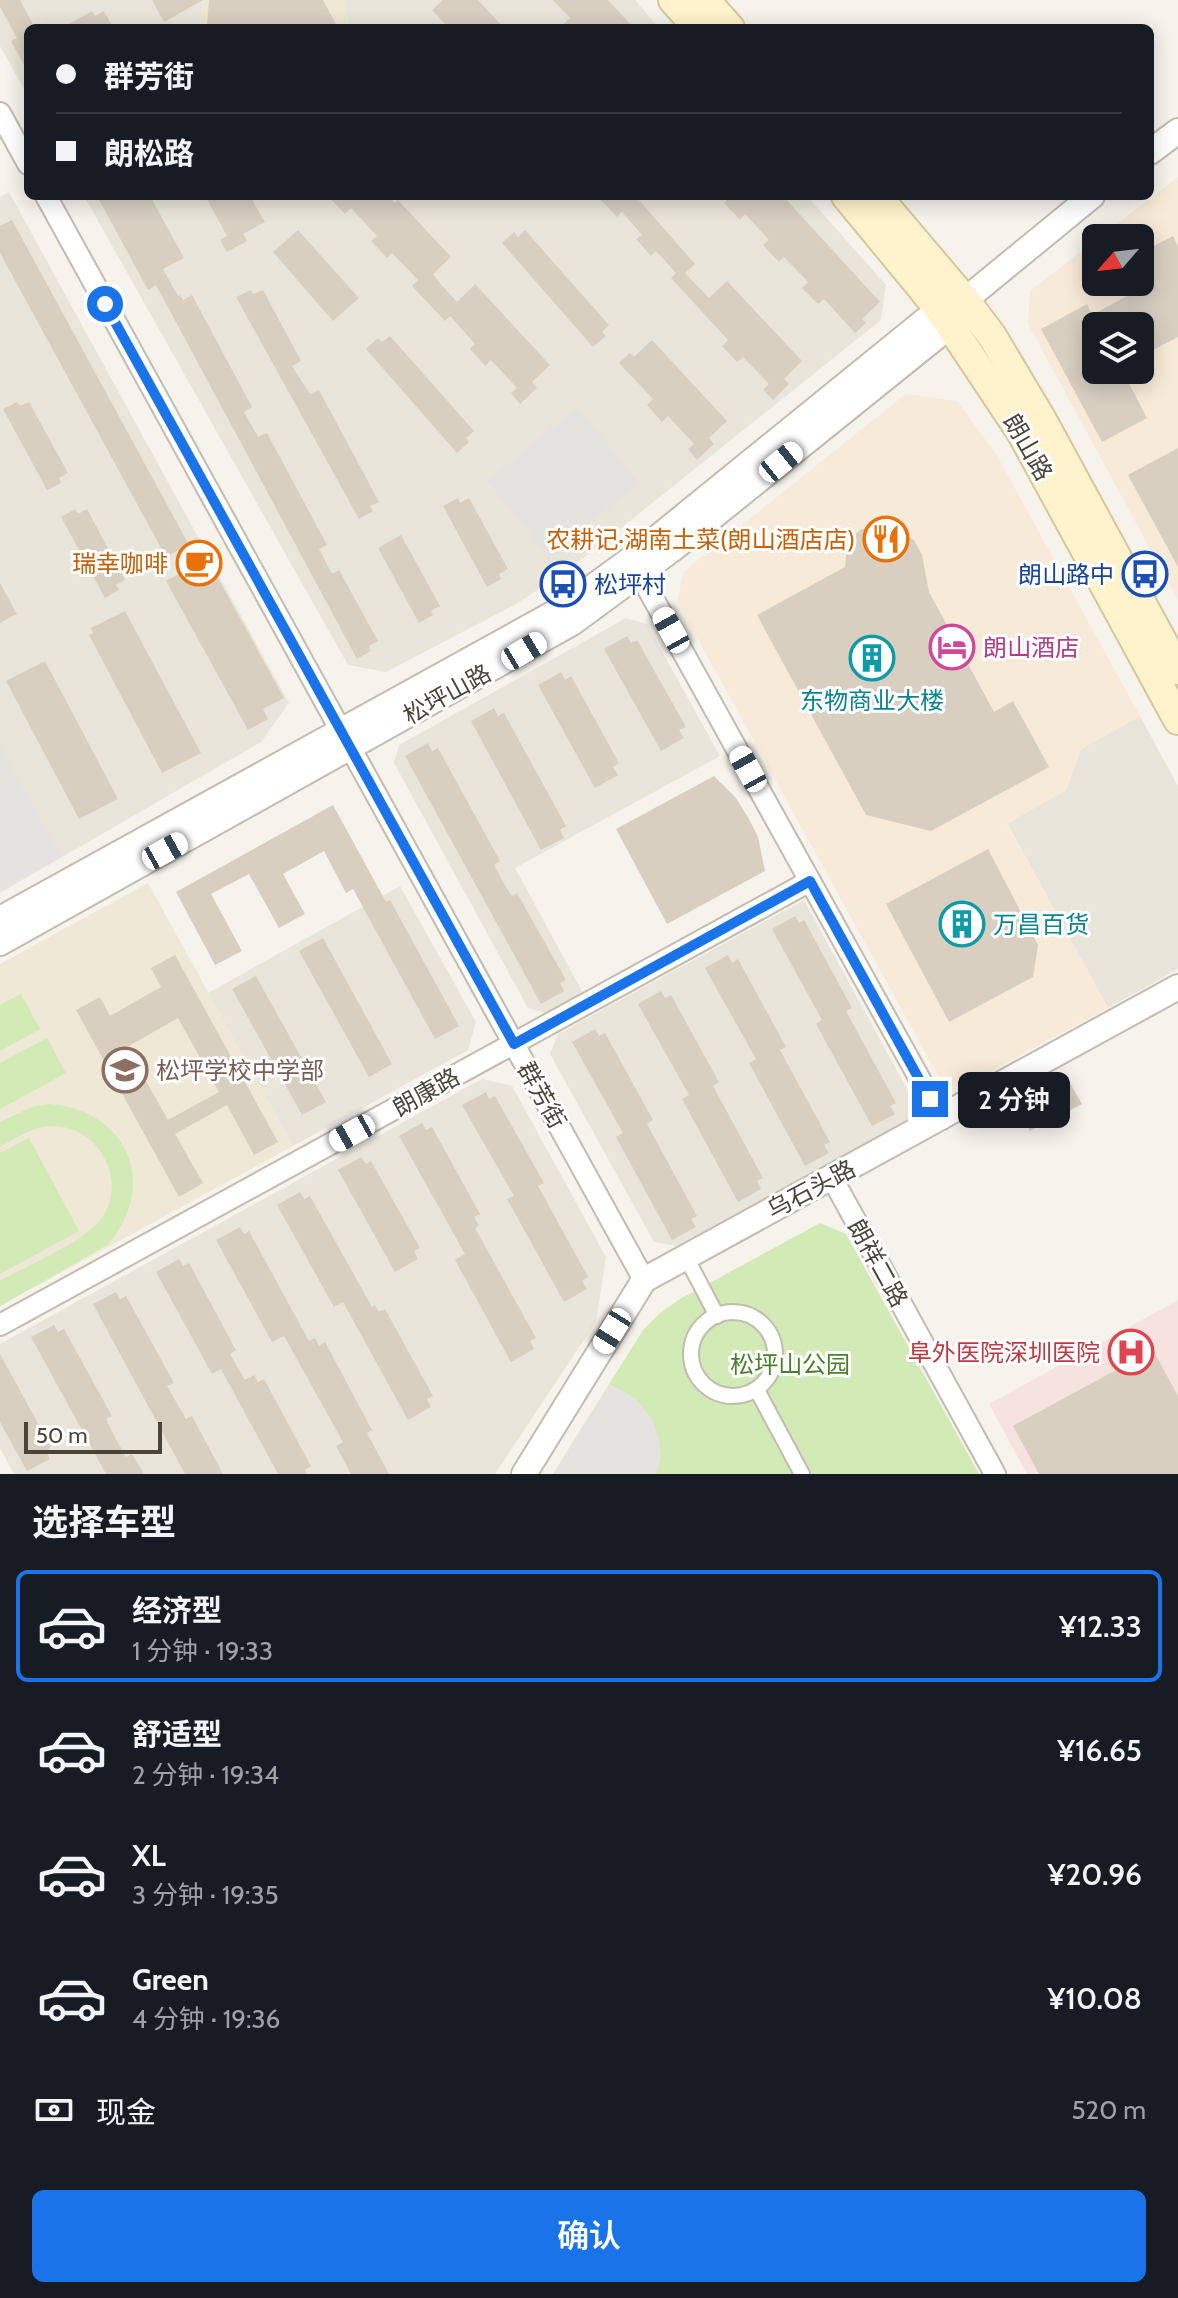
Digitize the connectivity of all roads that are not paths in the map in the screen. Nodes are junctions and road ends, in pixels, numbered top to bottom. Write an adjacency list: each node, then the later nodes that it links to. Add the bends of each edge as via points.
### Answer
1 (673, 0): 3 (main road)
2 (705, 0): 4 (main road)
3 (694, 24)
4 (726, 24)
5 (0, 113): 8 (street)
6 (1178, 131): 7 (street)
7 (1154, 149)
8 (24, 157)
9 (48, 200): 17 (street, 群芳街)
10 (850, 200): 13 (main road, 朗山路)
11 (880, 200): 13 (main road, 朗山路)
12 (1087, 200): 13 (street, 松坪山路)
13 (952, 311): 14 (street, 松坪山路); 15 (main road, 朗山路, via 992,336); 16 (main road, 朗山路)
14 (636, 567): 17 (street, 松坪山路); 18 (street)
15 (1178, 670)
16 (1178, 720)
17 (346, 740): 19 (street, 松坪山路); 20 (street, 松坪山路); 22 (street, 群芳街)
18 (810, 881): 22 (street, 朗康路); 23 (street)
19 (0, 919)
20 (0, 943)
21 (1178, 987): 23 (street, 乌石头路)
22 (514, 1044): 26 (street, 群芳街); 28 (street, 朗康路)
23 (942, 1119): 24 (street, 乌石头路)
24 (832, 1178): 25 (street, 乌石头路); 32 (street, 朗祥二路)
25 (686, 1257): 26 (street, 乌石头路); 27 (street)
26 (644, 1280): 30 (street, 乌石头路)
27 (717, 1316): 29 (street, via 753,1316 773,1338 774,1367); 29 (street, via 694,1338 691,1351 697,1376 730,1397)
28 (0, 1325)
29 (757, 1390): 31 (street)
30 (524, 1474)
31 (802, 1474)
32 (995, 1474)

